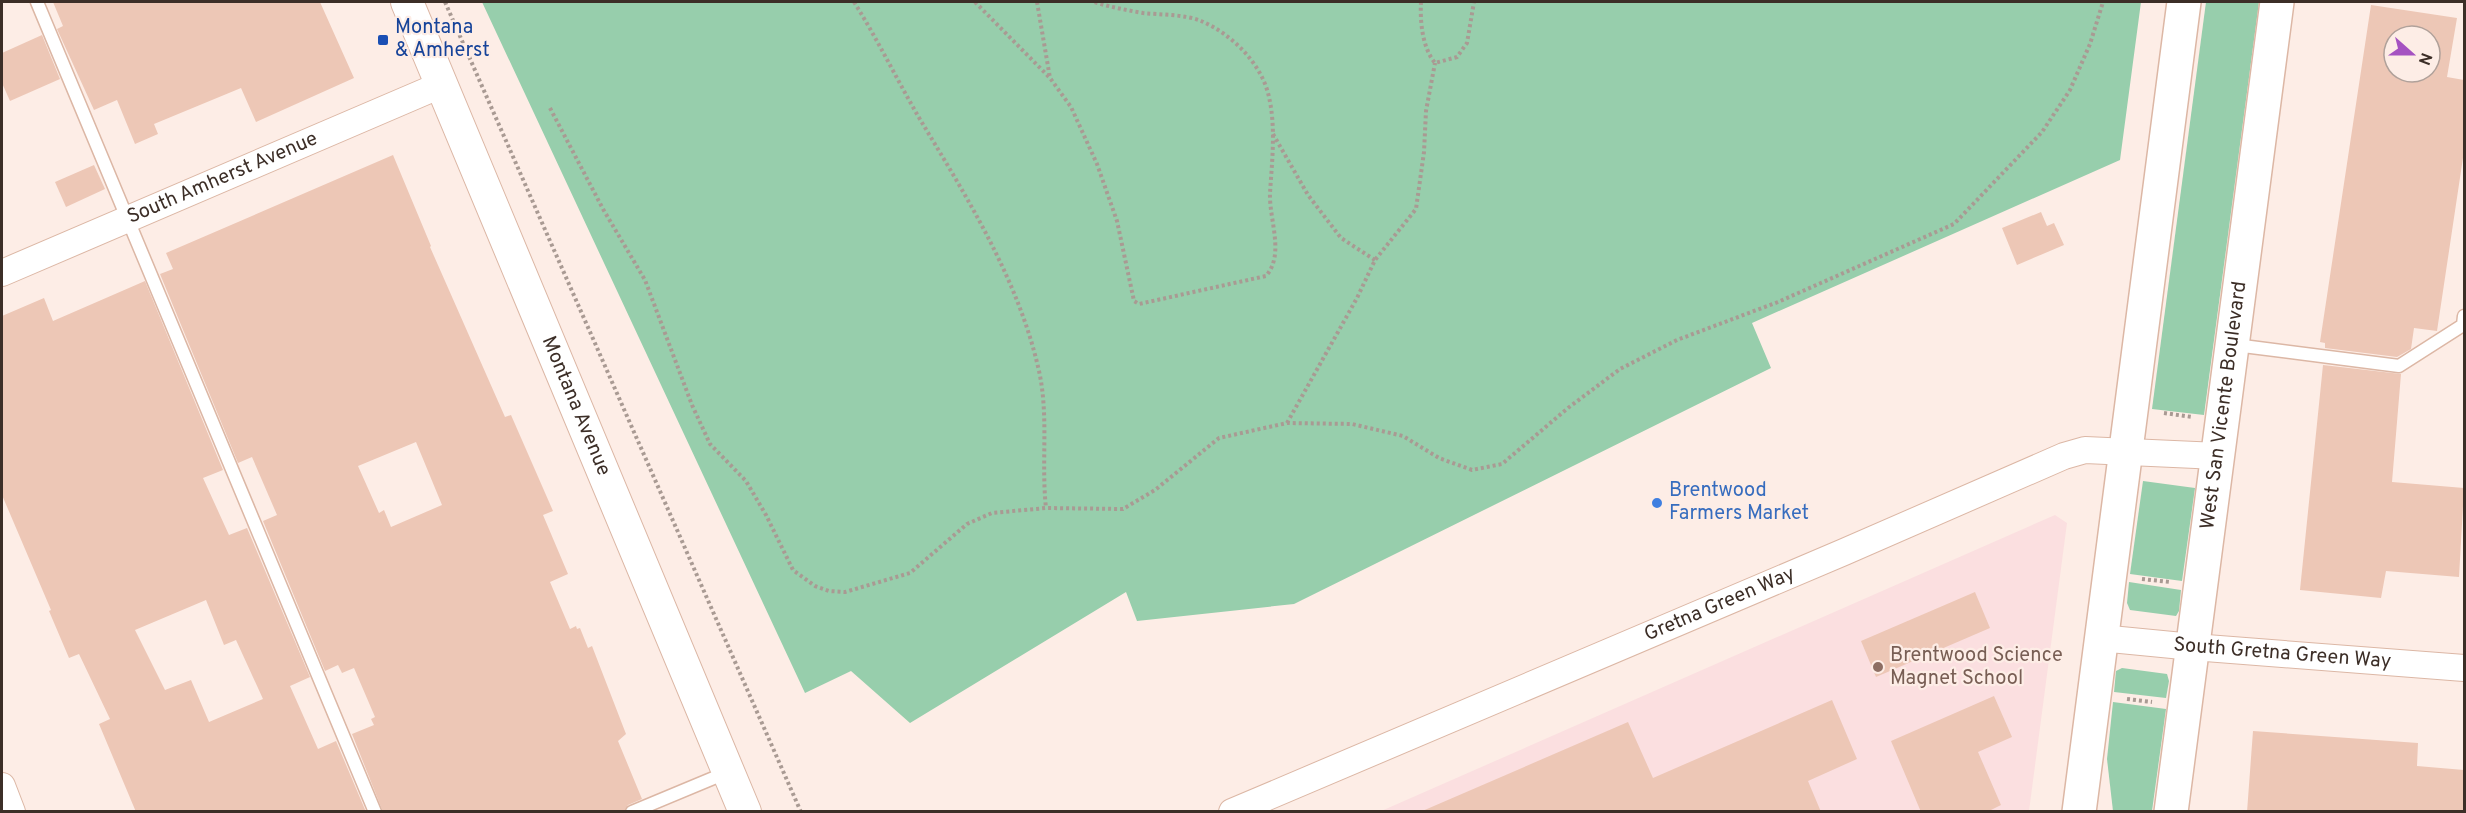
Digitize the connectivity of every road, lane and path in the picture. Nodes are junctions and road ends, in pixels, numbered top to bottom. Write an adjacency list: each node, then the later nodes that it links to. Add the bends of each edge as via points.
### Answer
1 (38, 2): 18 (lane)
2 (407, 2): 15 (street, Montana Avenue)
3 (446, 2): 42 (path)
4 (854, 2): 28 (path, via 950,167 1024,317 1040,373)
5 (975, 2): 14 (path)
6 (1037, 2): 14 (path)
7 (1094, 2): 17 (path, via 1201,21 1229,37 1252,61 1269,95)
8 (1421, 2): 13 (path, via 1423,34)
9 (1474, 2): 13 (path, via 1467,43 1457,57)
10 (2103, 2): 25 (path, via 2070,90 2042,132 1954,224 1778,302 1677,340 1620,369 1502,464 1472,470 1440,458 1403,436 1352,424)
11 (2184, 2): 26 (main road)
12 (2277, 2): 22 (main road, West San Vicente Boulevard)
13 (1435, 63): 19 (path, via 1416,209)
14 (1050, 78): 17 (path, via 1071,107 1097,165 1117,221 1132,296 1139,304 1266,276 1276,256 1270,206)
15 (443, 84): 18 (street, South Amherst Avenue); 36 (street, Montana Avenue)
16 (550, 108): 28 (path, via 645,280 710,444 746,481 794,570 815,586 845,592 910,573 967,524 992,513)
17 (1273, 134): 19 (path, via 1308,195 1341,238)
18 (129, 218): 20 (street, South Amherst Avenue); 39 (lane)
19 (1375, 260): 25 (path)
20 (2, 273)
21 (2464, 316): 22 (lane, via 2463,325 2399,366)
22 (2231, 344): 27 (main road, West San Vicente Boulevard)
23 (2152, 412): 24 (path)
24 (2196, 418)
25 (1287, 423): 28 (path, via 1220,438 1155,490 1123,509)
26 (2125, 451): 27 (street, Gretna Green Way); 31 (main road); 43 (street, Gretna Green Way, via 2085,450 2064,456)
27 (2218, 456): 32 (main road, West San Vicente Boulevard)
28 (1046, 508)
29 (2139, 579): 30 (path)
30 (2172, 583)
31 (2100, 638): 32 (street, South Gretna Green Way); 44 (main road)
32 (2193, 647): 33 (street, South Gretna Green Way); 45 (main road, West San Vicente Boulevard)
33 (2464, 668)
34 (2123, 698): 35 (path)
35 (2156, 703)
36 (729, 772): 40 (lane); 41 (street, Montana Avenue)
37 (2, 786): 38 (street)
38 (12, 812)
39 (375, 812)
40 (632, 812)
41 (745, 812)
42 (801, 812)
43 (1232, 812)
44 (2079, 812)
45 (2171, 812)

